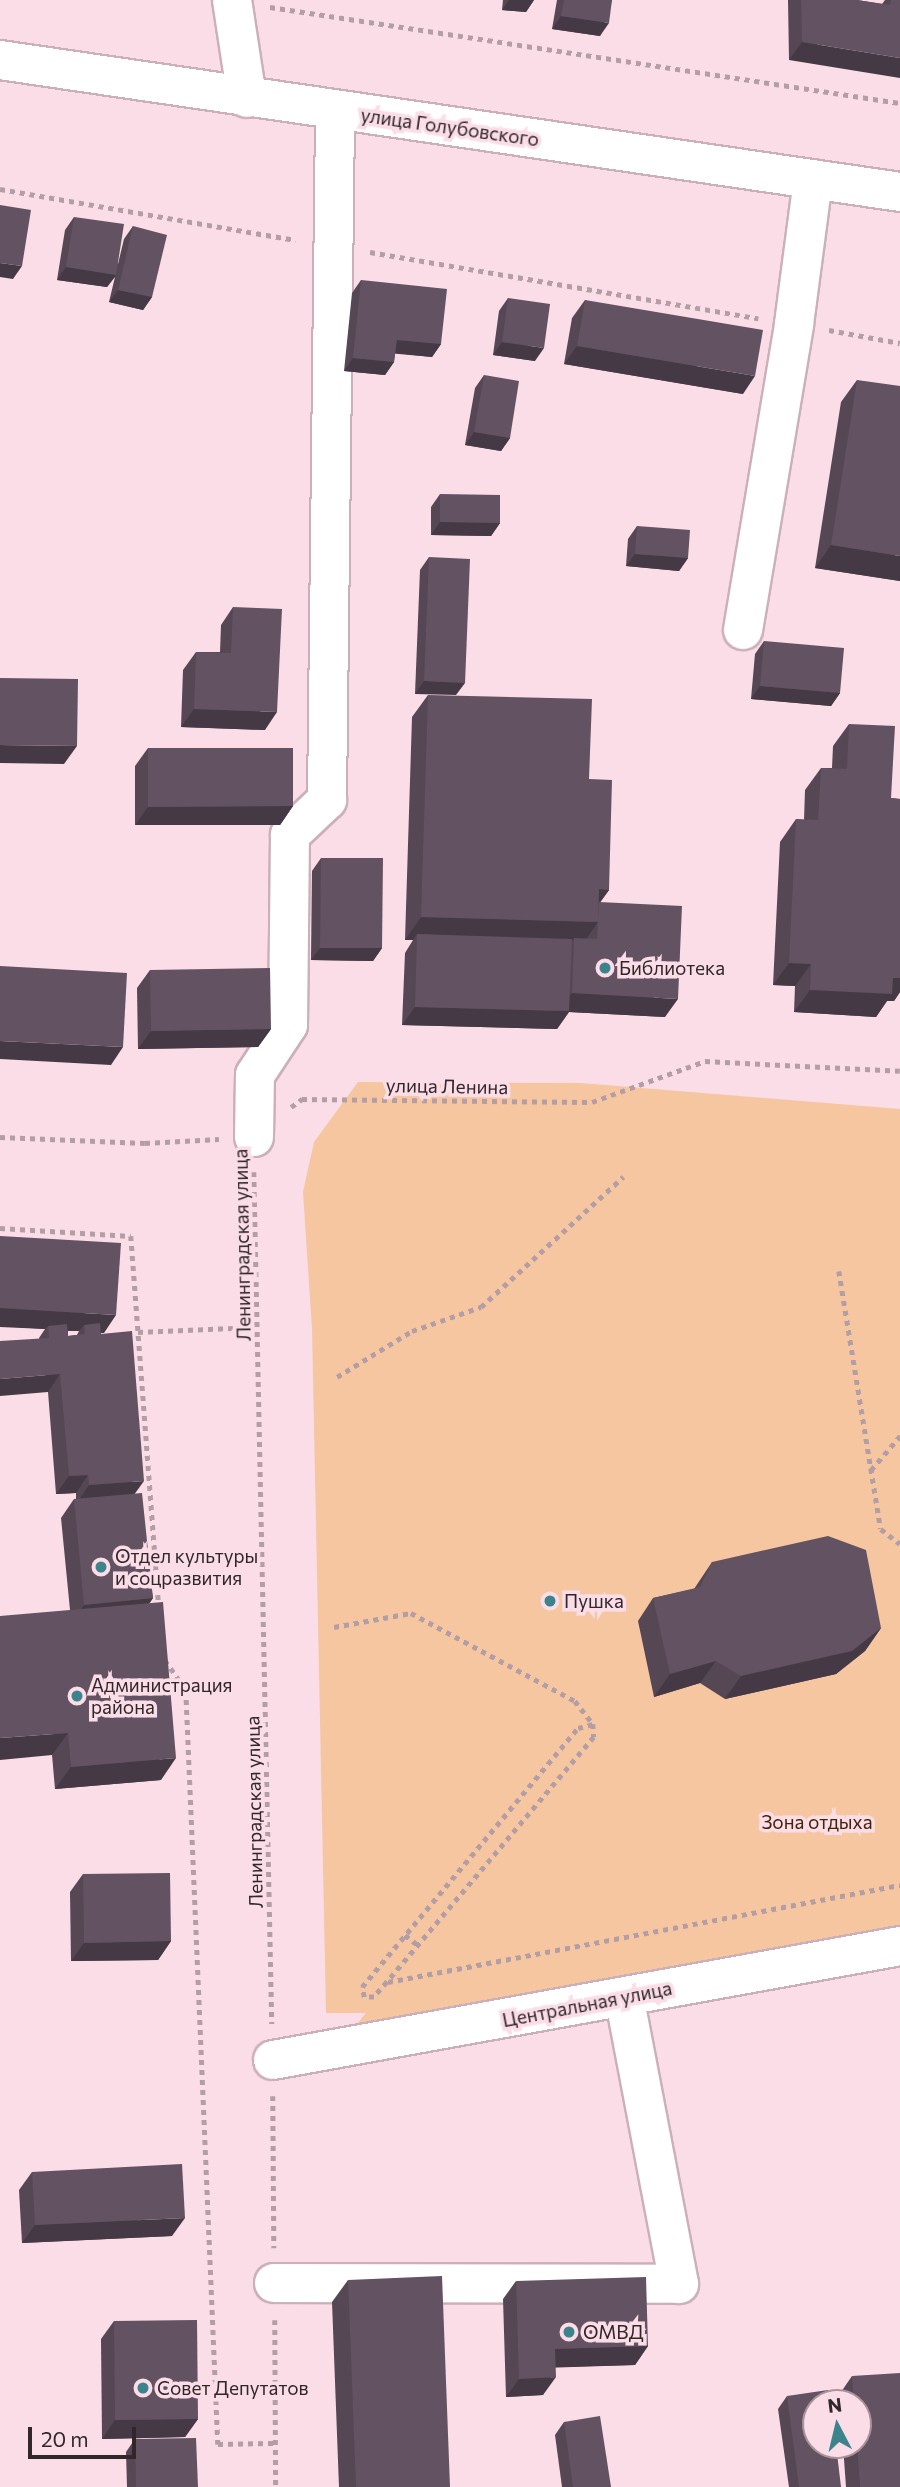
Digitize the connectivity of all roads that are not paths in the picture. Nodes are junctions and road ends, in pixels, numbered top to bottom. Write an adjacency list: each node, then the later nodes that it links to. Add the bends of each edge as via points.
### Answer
1 (232, 0): 3 (street)
2 (0, 60): 3 (street, улица Голубовского)
3 (247, 98): 4 (street, улица Голубовского)
4 (335, 111): 5 (street, улица Голубовского); 8 (street, via 327,800 290,835 288,1025 255,1075)
5 (813, 180): 6 (street, улица Голубовского); 7 (street)
6 (900, 192)
7 (743, 630)
8 (254, 1137)
9 (900, 1946): 10 (street, Центральная улица)
10 (624, 1997): 11 (street, Центральная улица); 12 (street, via 679,2284)
11 (273, 2060)
12 (274, 2283)

